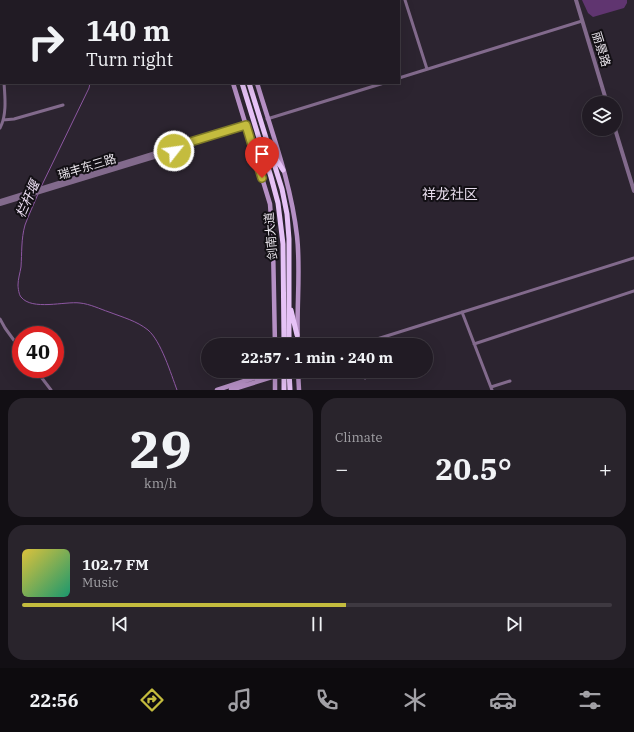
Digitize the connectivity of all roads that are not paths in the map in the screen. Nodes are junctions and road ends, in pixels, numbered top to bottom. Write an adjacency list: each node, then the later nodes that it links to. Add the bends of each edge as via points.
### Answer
1 (405, 0): 4 (street)
2 (576, 0): 3 (street, 丽景路)
3 (582, 21): 4 (street); 12 (street, 丽景路)
4 (427, 70): 5 (street)
5 (400, 78)
6 (4, 84): 16 (street)
7 (233, 84): 17 (main road)
8 (242, 84): 35 (highway, 剑南大道, via 278,203 283,244)
9 (250, 84): 14 (highway, 剑南大道)
10 (257, 84): 15 (main road)
11 (381, 84): 15 (street)
12 (605, 96)
13 (63, 105): 16 (street)
14 (259, 116): 20 (highway); 27 (highway, 剑南大道, via 282,189 287,214)
15 (267, 119): 20 (main road)
16 (3, 120): 18 (street)
17 (246, 125): 22 (street); 34 (main road, via 270,204)
18 (0, 128)
19 (617, 136): 21 (street)
20 (283, 170): 32 (main road, via 293,206 299,260)
21 (634, 191)
22 (29, 193): 23 (street); 24 (street)
23 (0, 201)
24 (0, 204)
25 (634, 258): 28 (street)
26 (634, 291): 39 (street)
27 (289, 300): 32 (highway); 36 (highway, 剑南大道)
28 (462, 312): 38 (street); 39 (street)
29 (0, 319): 30 (street)
30 (5, 328): 31 (street); 33 (street)
31 (0, 329)
32 (297, 335): 37 (main road)
33 (12, 338)
34 (275, 338)
35 (284, 338)
36 (289, 338)
37 (297, 338)
38 (380, 338)
39 (474, 344): 48 (street)
40 (42, 378): 49 (street)
41 (258, 378): 50 (main road)
42 (262, 378): 51 (main road)
43 (275, 378): 52 (main road)
44 (284, 378): 53 (highway)
45 (290, 378): 54 (highway)
46 (298, 378): 55 (main road)
47 (510, 381): 48 (street)
48 (491, 388)
49 (51, 390)
50 (217, 390)
51 (231, 390)
52 (275, 390)
53 (284, 390)
54 (290, 390)
55 (299, 390)

